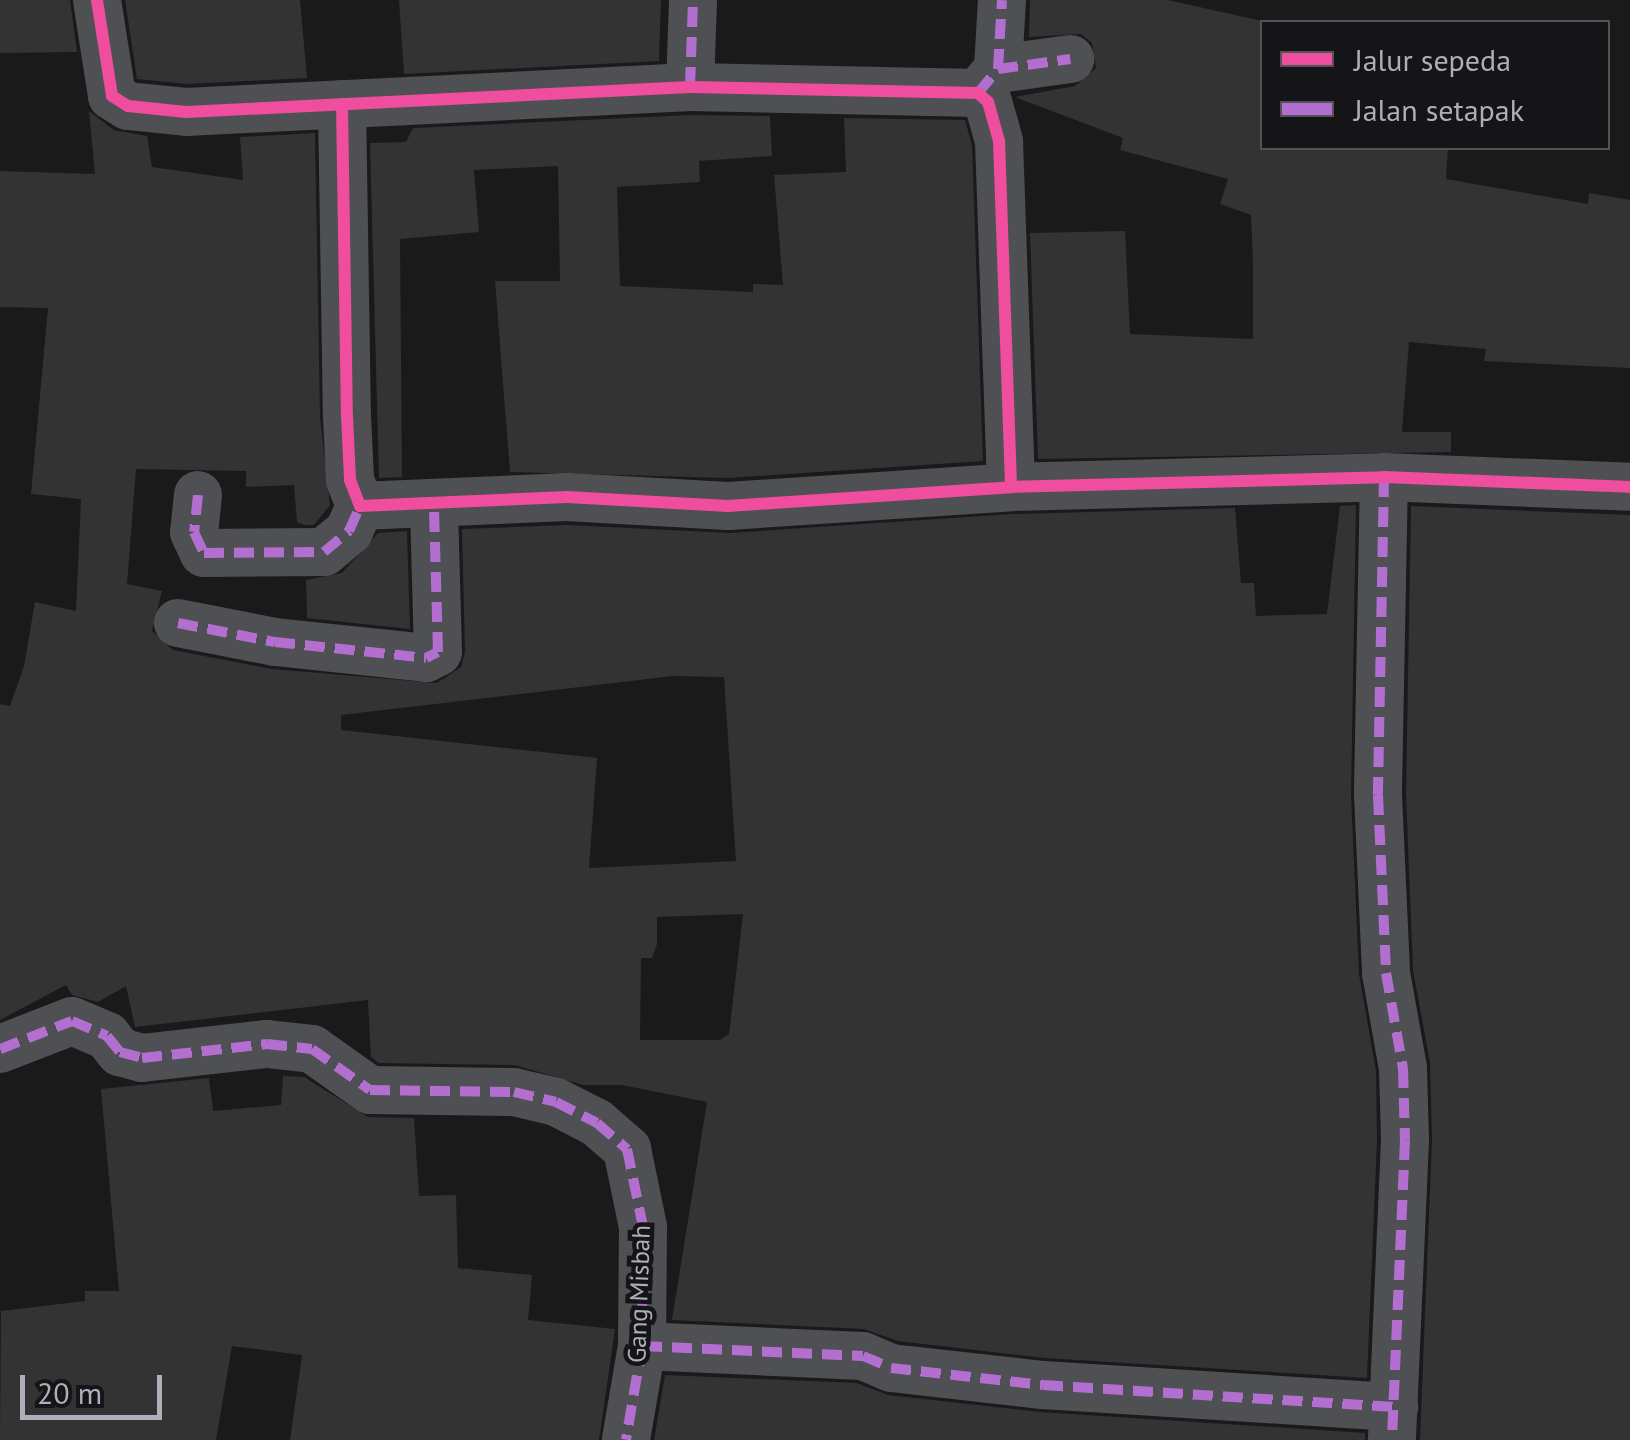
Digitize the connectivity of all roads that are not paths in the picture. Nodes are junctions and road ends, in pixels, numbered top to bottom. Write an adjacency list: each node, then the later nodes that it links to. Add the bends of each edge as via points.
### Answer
1 (97, 0): 7 (street, via 107,88 123,104 186,112)
2 (694, 0): 6 (street)
3 (1002, 0): 5 (street)
4 (1070, 59): 5 (street)
5 (988, 81): 6 (street); 10 (street, via 999,141)
6 (690, 87): 7 (street)
7 (342, 104): 13 (street, via 347,416 350,480)
8 (1384, 477): 9 (street); 10 (street); 17 (street, via 1378,795 1386,974 1403,1068 1405,1140)
9 (1630, 487)
10 (1010, 488): 12 (street, via 728,506 567,497)
11 (198, 495): 13 (street, via 194,532 204,553 324,552 348,531)
12 (434, 505): 13 (street); 14 (street, via 438,652 426,658 276,642)
13 (360, 506)
14 (178, 623)
15 (0, 1049): 16 (street, Gang Misbah, via 72,1021 142,1058 267,1044 312,1048 370,1090 514,1092 556,1102 628,1149 643,1226)
16 (642, 1346): 17 (street, via 863,1356 891,1368); 18 (street, Gang Misbah)
17 (1393, 1424)
18 (626, 1440)

